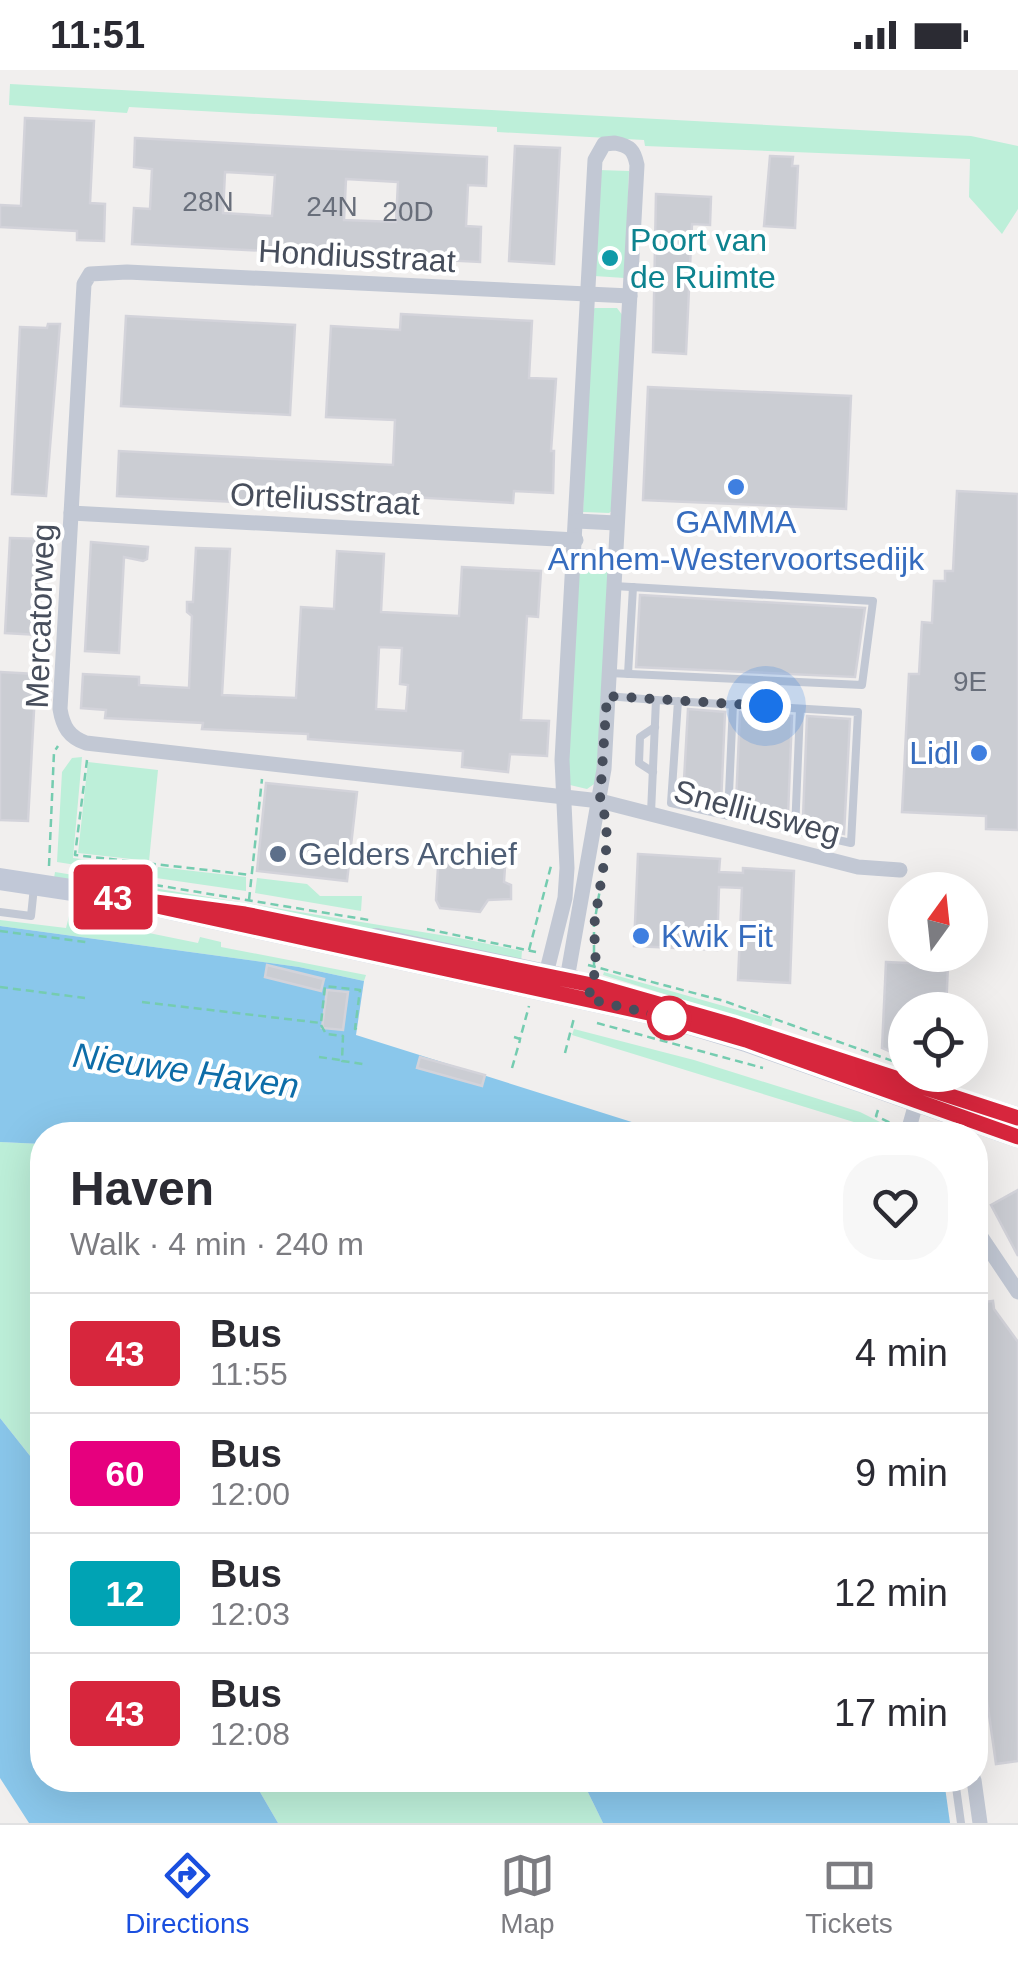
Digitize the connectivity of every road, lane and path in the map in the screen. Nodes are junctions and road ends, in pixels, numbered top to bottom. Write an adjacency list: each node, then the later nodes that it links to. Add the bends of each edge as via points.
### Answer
1 (123, 272): 2 (street, Hondiusstraat); 4 (street, Mercatorweg, via 90,274 84,284)
2 (588, 294): 3 (street); 3 (street, via 595,160 604,144 615,142 635,152 637,165); 5 (street)
3 (630, 296): 6 (street)
4 (70, 514): 7 (street, Orteliusstraat); 19 (street, Mercatorweg, via 60,709)
5 (576, 521): 6 (street); 7 (street)
6 (616, 522): 8 (street)
7 (575, 548): 8 (street); 23 (street)
8 (615, 558): 9 (street)
9 (614, 586): 10 (lane); 11 (street)
10 (633, 588): 12 (lane); 12 (lane, via 873,602 862,686)
11 (609, 673): 12 (lane); 13 (street)
12 (628, 674)
13 (607, 696): 14 (lane); 24 (street)
14 (656, 700): 15 (lane); 18 (lane)
15 (678, 701): 16 (lane); 26 (lane, via 671,803)
16 (734, 704): 17 (lane); 26 (lane)
17 (800, 708): 27 (lane); 27 (lane, via 858,712 851,843)
18 (655, 728): 22 (lane); 22 (lane, via 640,736 639,763)
19 (70, 734): 21 (street, Mercatorweg, via 86,743); 31 (path, via 54,752)
20 (87, 760): 29 (path, via 74,855)
21 (263, 762): 23 (street, Mercatorweg); 32 (path)
22 (653, 772): 25 (lane)
23 (563, 796): 24 (street, Snelliusweg); 40 (street, via 567,868)
24 (600, 800): 25 (street, Snelliusweg); 40 (street)
25 (651, 813): 30 (street, Snelliusweg, via 858,867)
26 (728, 816): 27 (lane)
27 (795, 830)
28 (554, 849): 43 (path)
29 (151, 863): 32 (path); 35 (path)
30 (900, 870)
31 (42, 875): 34 (main road); 37 (lane, via 31,916); 43 (main road)
32 (252, 875): 36 (path)
33 (602, 876): 41 (path)
34 (0, 879)
35 (149, 884)
36 (248, 900)
37 (0, 912)
38 (0, 931): 39 (path)
39 (86, 942)
40 (555, 982): 41 (main road); 43 (main road); 58 (main road)
41 (592, 985): 58 (main road, via 732,1025)
42 (0, 986): 44 (path)
43 (522, 990): 50 (path)
44 (86, 998)
45 (142, 1002): 46 (path)
46 (321, 1024): 47 (path, via 325,986 360,990); 54 (path, via 326,1034 344,1036)
47 (358, 1028)
48 (815, 1031): 51 (path)
49 (514, 1037): 50 (path)
50 (520, 1039): 56 (path)
51 (812, 1040)
52 (565, 1053): 57 (path, via 574,1016)
53 (319, 1057): 54 (path)
54 (342, 1060): 55 (path)
55 (363, 1064)
56 (512, 1068)
57 (762, 1068)
58 (917, 1101): 59 (main road); 60 (street); 61 (main road)
59 (1018, 1118)
60 (911, 1122)
61 (976, 1122)
62 (988, 1126): 63 (main road)
63 (1018, 1137)
64 (988, 1247): 65 (street)
65 (1018, 1292)
66 (957, 1792): 68 (lane)
67 (976, 1792): 69 (street)
68 (961, 1823)
69 (980, 1823)

